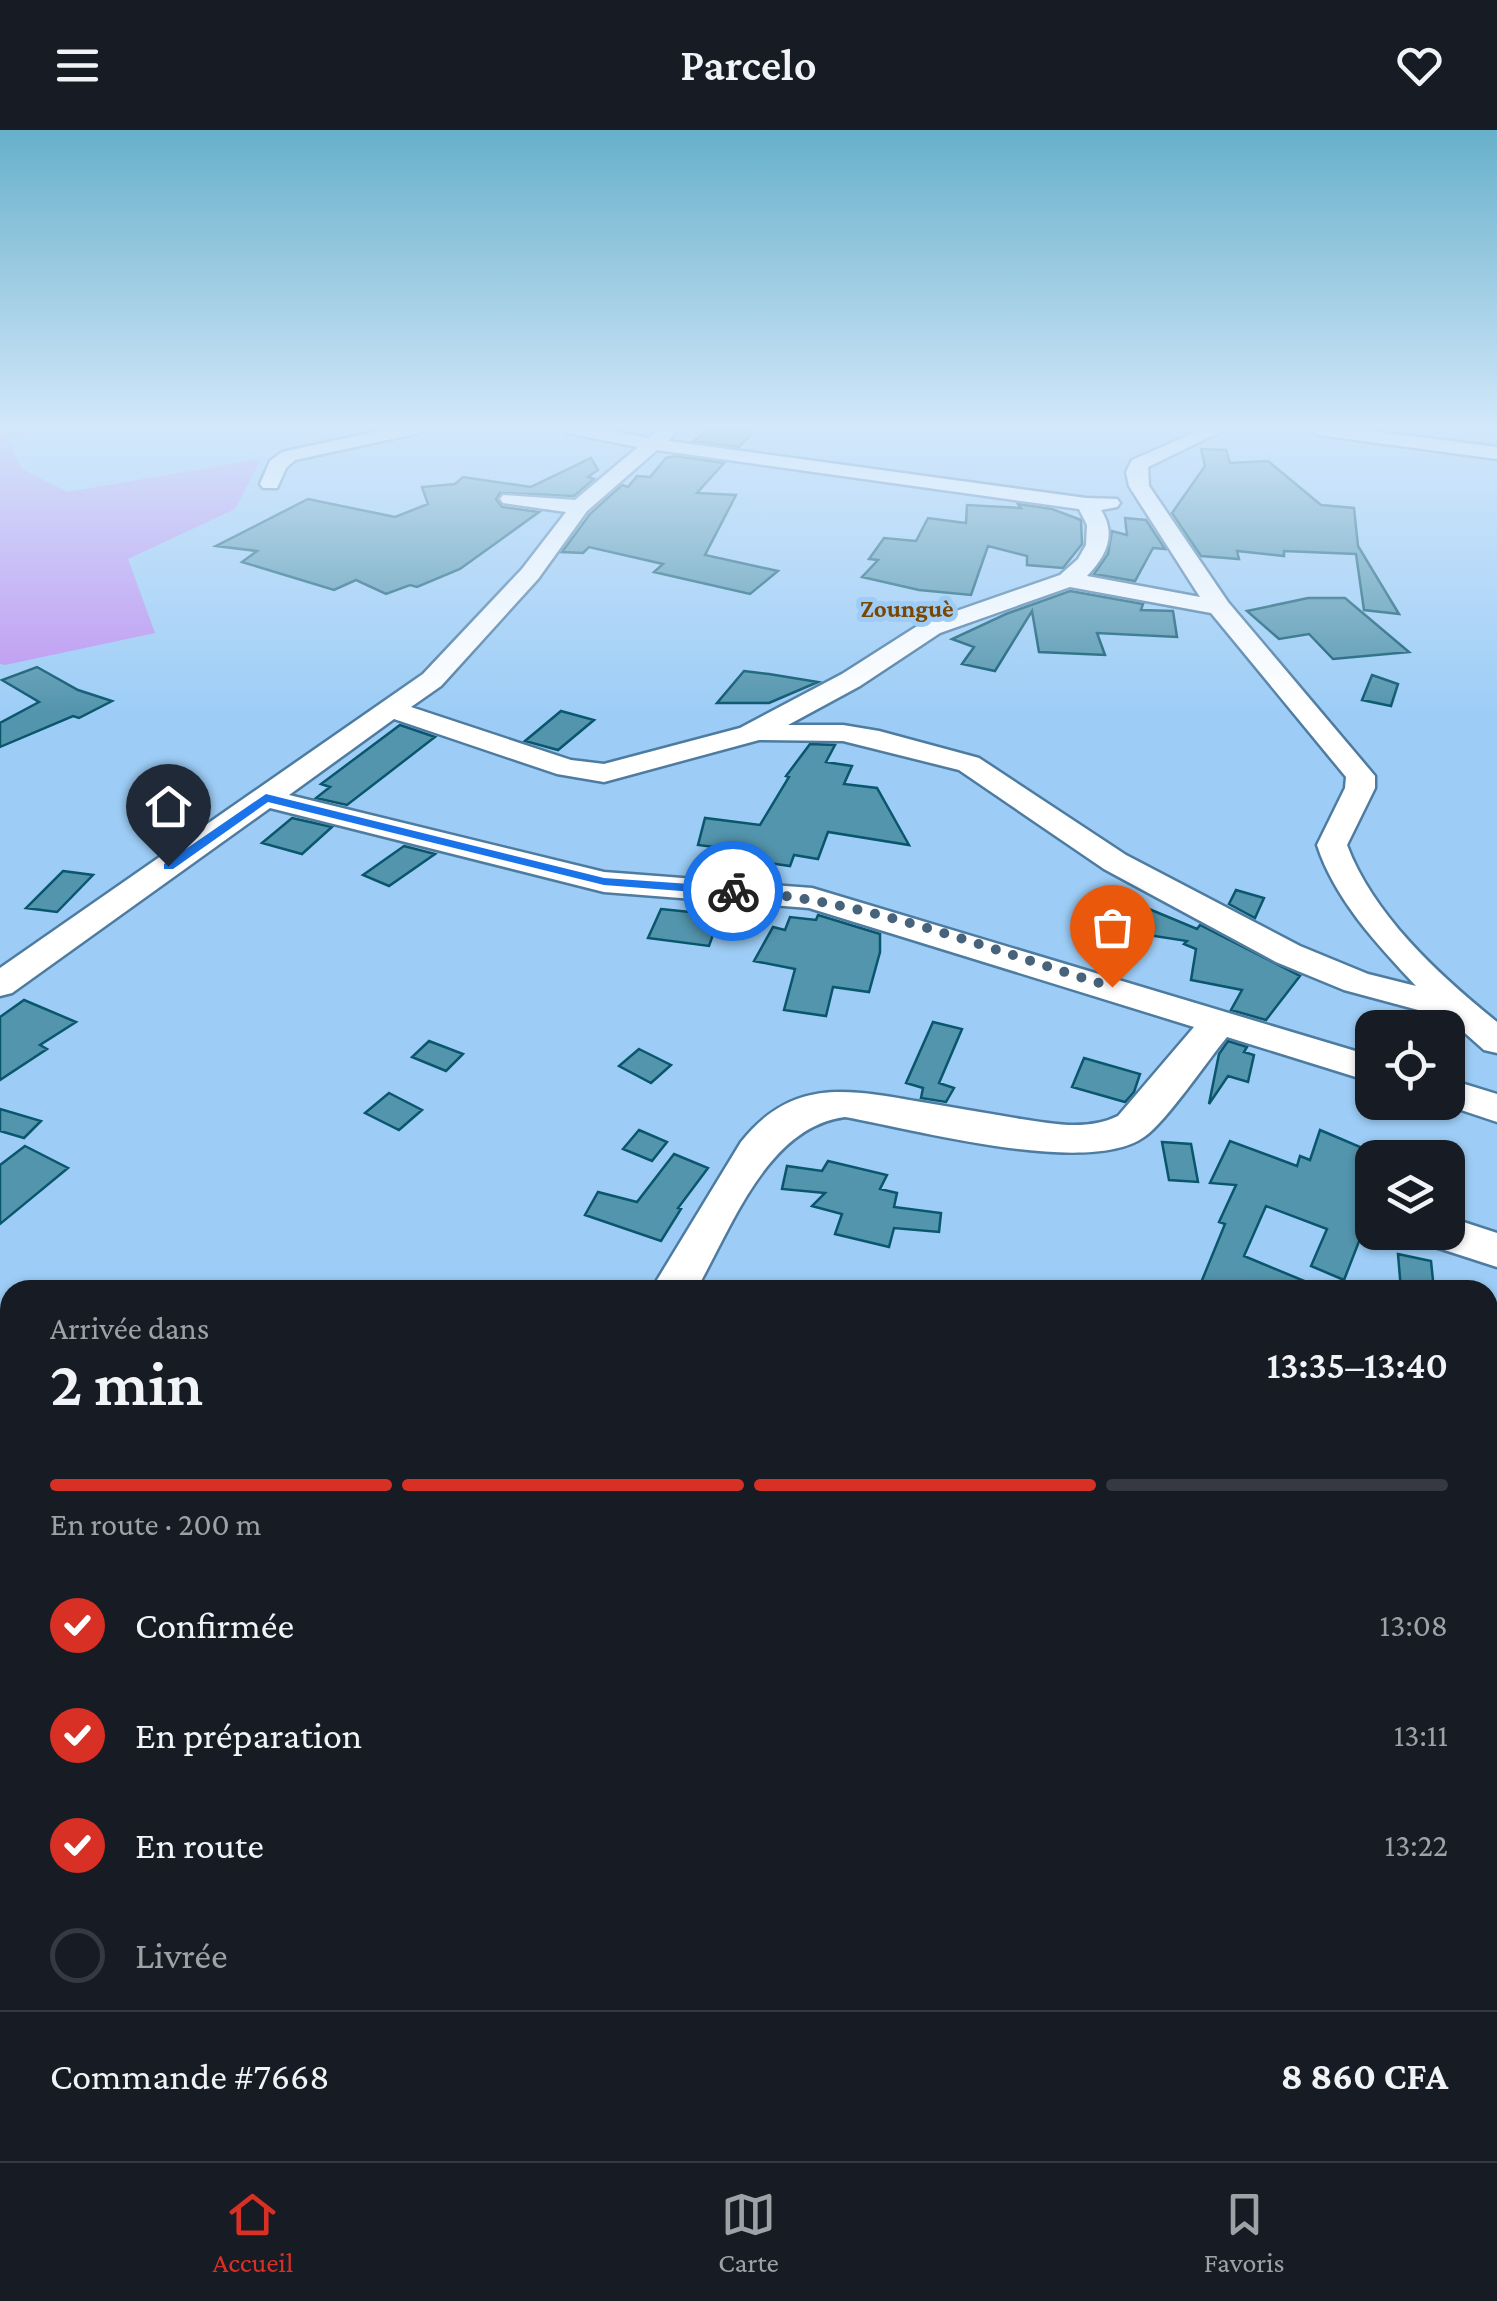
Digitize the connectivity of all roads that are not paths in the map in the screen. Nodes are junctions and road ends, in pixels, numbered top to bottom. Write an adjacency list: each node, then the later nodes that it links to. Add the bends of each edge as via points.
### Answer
1 (567, 524): 6 (street, via 476,636)
2 (1099, 524): 4 (street, via 1100,544)
3 (1164, 524): 5 (street)
4 (1068, 580): 5 (street); 7 (street, via 931,628)
5 (1219, 607): 10 (street, via 1354,764 1360,788 1332,845 1334,858 1356,895)
6 (393, 710): 7 (street, via 593,773); 8 (street)
7 (750, 734): 10 (street, via 880,739 970,764 1115,862 1288,954 1356,982)
8 (266, 798): 9 (street); 11 (street, via 604,882 812,898)
9 (0, 985)
10 (1458, 1009): 12 (street)
11 (1220, 1021): 13 (street); 18 (street, via 1132,1126 1110,1138 1061,1140 845,1102 786,1119 755,1152)
12 (1497, 1041)
13 (1355, 1064)
14 (1465, 1098): 15 (street)
15 (1497, 1108)
16 (1465, 1240): 17 (street)
17 (1497, 1250)
18 (679, 1280)

